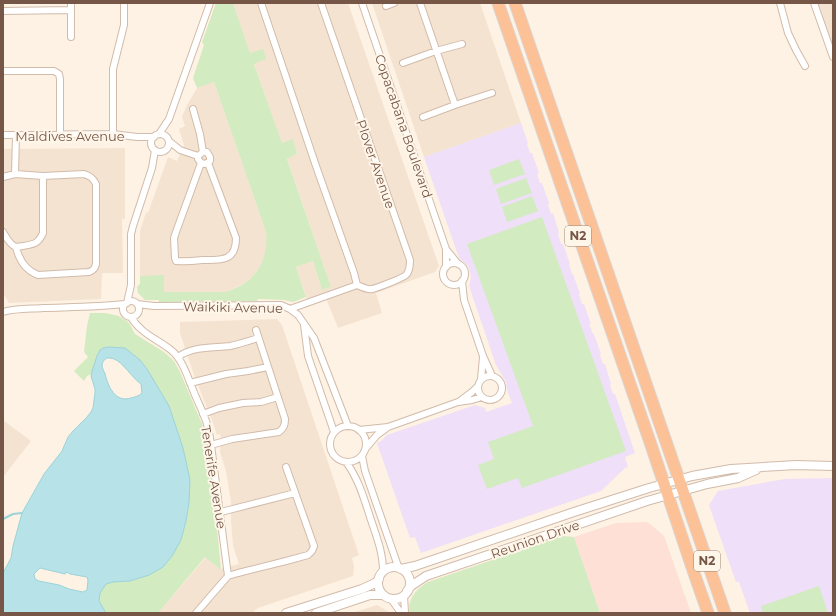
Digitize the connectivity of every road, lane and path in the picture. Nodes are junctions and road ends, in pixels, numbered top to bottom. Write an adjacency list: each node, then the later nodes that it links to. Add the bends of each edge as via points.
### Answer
1 (71, 3): 14 (street)
2 (124, 3): 29 (street, via 124,26 113,69)
3 (210, 3): 27 (street)
4 (261, 3): 52 (street)
5 (321, 3): 52 (street, Plover Avenue, via 410,260 409,270 405,276 373,289)
6 (362, 3): 47 (street, Copacabana Boulevard)
7 (394, 3): 13 (street)
8 (420, 3): 18 (street)
9 (498, 3): 89 (highway, N2)
10 (515, 3): 88 (highway, N2)
11 (780, 3): 21 (street, via 788,33)
12 (814, 3): 19 (street)
13 (386, 6)
14 (71, 10): 15 (street); 16 (street)
15 (3, 11)
16 (72, 37)
17 (462, 44): 18 (street)
18 (436, 51): 20 (street); 24 (street)
19 (833, 57)
20 (403, 63)
21 (805, 66)
22 (3, 71): 28 (street, via 54,71 59,74)
23 (492, 92): 24 (street, Copacabana Boulevard)
24 (455, 105): 26 (street, Copacabana Boulevard)
25 (193, 109): 38 (street, via 200,134)
26 (423, 117)
27 (169, 119): 32 (street); 34 (street)
28 (60, 134): 29 (street, Maldives Avenue); 31 (street, Maldives Avenue)
29 (113, 134): 33 (street, Maldives Avenue)
30 (3, 135): 31 (street, Maldives Avenue)
31 (16, 135): 42 (street)
32 (157, 135): 33 (street, Maldives Avenue); 34 (street, via 165,135); 35 (street, via 151,142)
33 (137, 137): 35 (street, Maldives Avenue)
34 (169, 139): 36 (street); 37 (street, via 169,146)
35 (153, 148): 37 (street, via 160,152); 41 (street)
36 (180, 150): 37 (street); 38 (street)
37 (165, 151): 41 (street)
38 (200, 154): 39 (street, via 198,159); 40 (street, via 207,152 210,155)
39 (201, 163): 40 (street); 40 (street, via 174,238 176,260 224,260 236,247 236,238)
40 (208, 163)
41 (152, 168): 51 (street, via 131,234)
42 (15, 174): 43 (street); 44 (street)
43 (43, 176): 46 (street, via 41,239 32,245); 46 (street, via 84,174 90,176 96,184 96,267 89,272 33,273 21,261)
44 (3, 177)
45 (3, 232): 46 (street)
46 (16, 247)
47 (446, 249): 48 (street, Copacabana Boulevard); 49 (street, Copacabana Boulevard)
48 (458, 264): 49 (street); 50 (street, via 464,272)
49 (446, 267): 53 (street, via 444,277)
50 (462, 281): 53 (street); 54 (street)
51 (131, 285): 55 (street); 56 (street)
52 (357, 285): 59 (street, Plover Avenue)
53 (453, 285): 54 (street)
54 (464, 300): 66 (street)
55 (136, 303): 56 (street, via 129,301); 58 (street, Waikiki Avenue); 62 (street, via 139,308)
56 (126, 304): 57 (street); 60 (street)
57 (106, 306): 60 (street); 61 (street)
58 (154, 306): 59 (street, Waikiki Avenue, via 281,305); 62 (street, Waikiki Avenue)
59 (290, 309): 63 (street, Waikiki Avenue)
60 (124, 311): 62 (street, via 127,315)
61 (3, 312)
62 (136, 314): 67 (street, Tenerife Avenue, via 141,329)
63 (304, 324): 77 (street, Waikiki Avenue, via 314,338); 80 (street, via 308,356)
64 (256, 330): 65 (street)
65 (258, 338): 67 (street, via 232,346 192,350); 68 (street)
66 (483, 356): 69 (street); 70 (street)
67 (178, 357): 71 (street, Tenerife Avenue)
68 (268, 367): 71 (street); 73 (street)
69 (492, 376): 70 (street); 74 (street, via 499,380 502,391 497,398 489,400)
70 (481, 380): 72 (street)
71 (190, 383): 76 (street, Tenerife Avenue)
72 (478, 386): 74 (street); 75 (street)
73 (278, 397): 76 (street, via 219,408); 81 (street, via 286,419 283,429 279,432)
74 (482, 397): 75 (street)
75 (458, 402): 78 (street)
76 (203, 414): 81 (street, Tenerife Avenue)
77 (348, 426): 79 (street); 80 (street, via 338,428)
78 (388, 427): 79 (street); 82 (street)
79 (359, 430): 82 (street, via 365,436)
80 (334, 432): 84 (street, via 330,437 330,449 337,459)
81 (211, 445): 93 (street, Tenerife Avenue)
82 (366, 448): 83 (street)
83 (362, 456): 84 (street); 94 (street)
84 (346, 462): 95 (street, via 356,477 381,550)
85 (833, 466): 87 (street)
86 (286, 467): 91 (street)
87 (760, 468): 88 (street, Reunion Drive, via 731,469); 90 (street, Reunion Drive, via 738,478)
88 (679, 479): 89 (street, Reunion Drive); 90 (highway, N2)
89 (663, 484): 92 (highway, N2); 94 (street, Reunion Drive)
90 (683, 491): 92 (street, Reunion Drive); 107 (highway, N2)
91 (295, 493): 93 (street); 96 (street, via 314,546 312,551 308,555)
92 (667, 495): 98 (street, Reunion Drive, via 426,576 411,586); 106 (highway, N2)
93 (221, 512): 96 (street, Tenerife Avenue)
94 (400, 569): 95 (street, via 391,568); 98 (street, via 409,581)
95 (384, 571): 97 (street)
96 (228, 576): 101 (street)
97 (378, 579): 99 (street, via 379,589); 102 (street, via 362,589)
98 (406, 593): 100 (street); 105 (street)
99 (383, 595): 100 (street); 103 (street, via 370,595)
100 (392, 599): 104 (street)
101 (196, 613)
102 (286, 613)
103 (316, 613)
104 (401, 613)
105 (405, 613)
106 (708, 613)
107 (725, 613)

